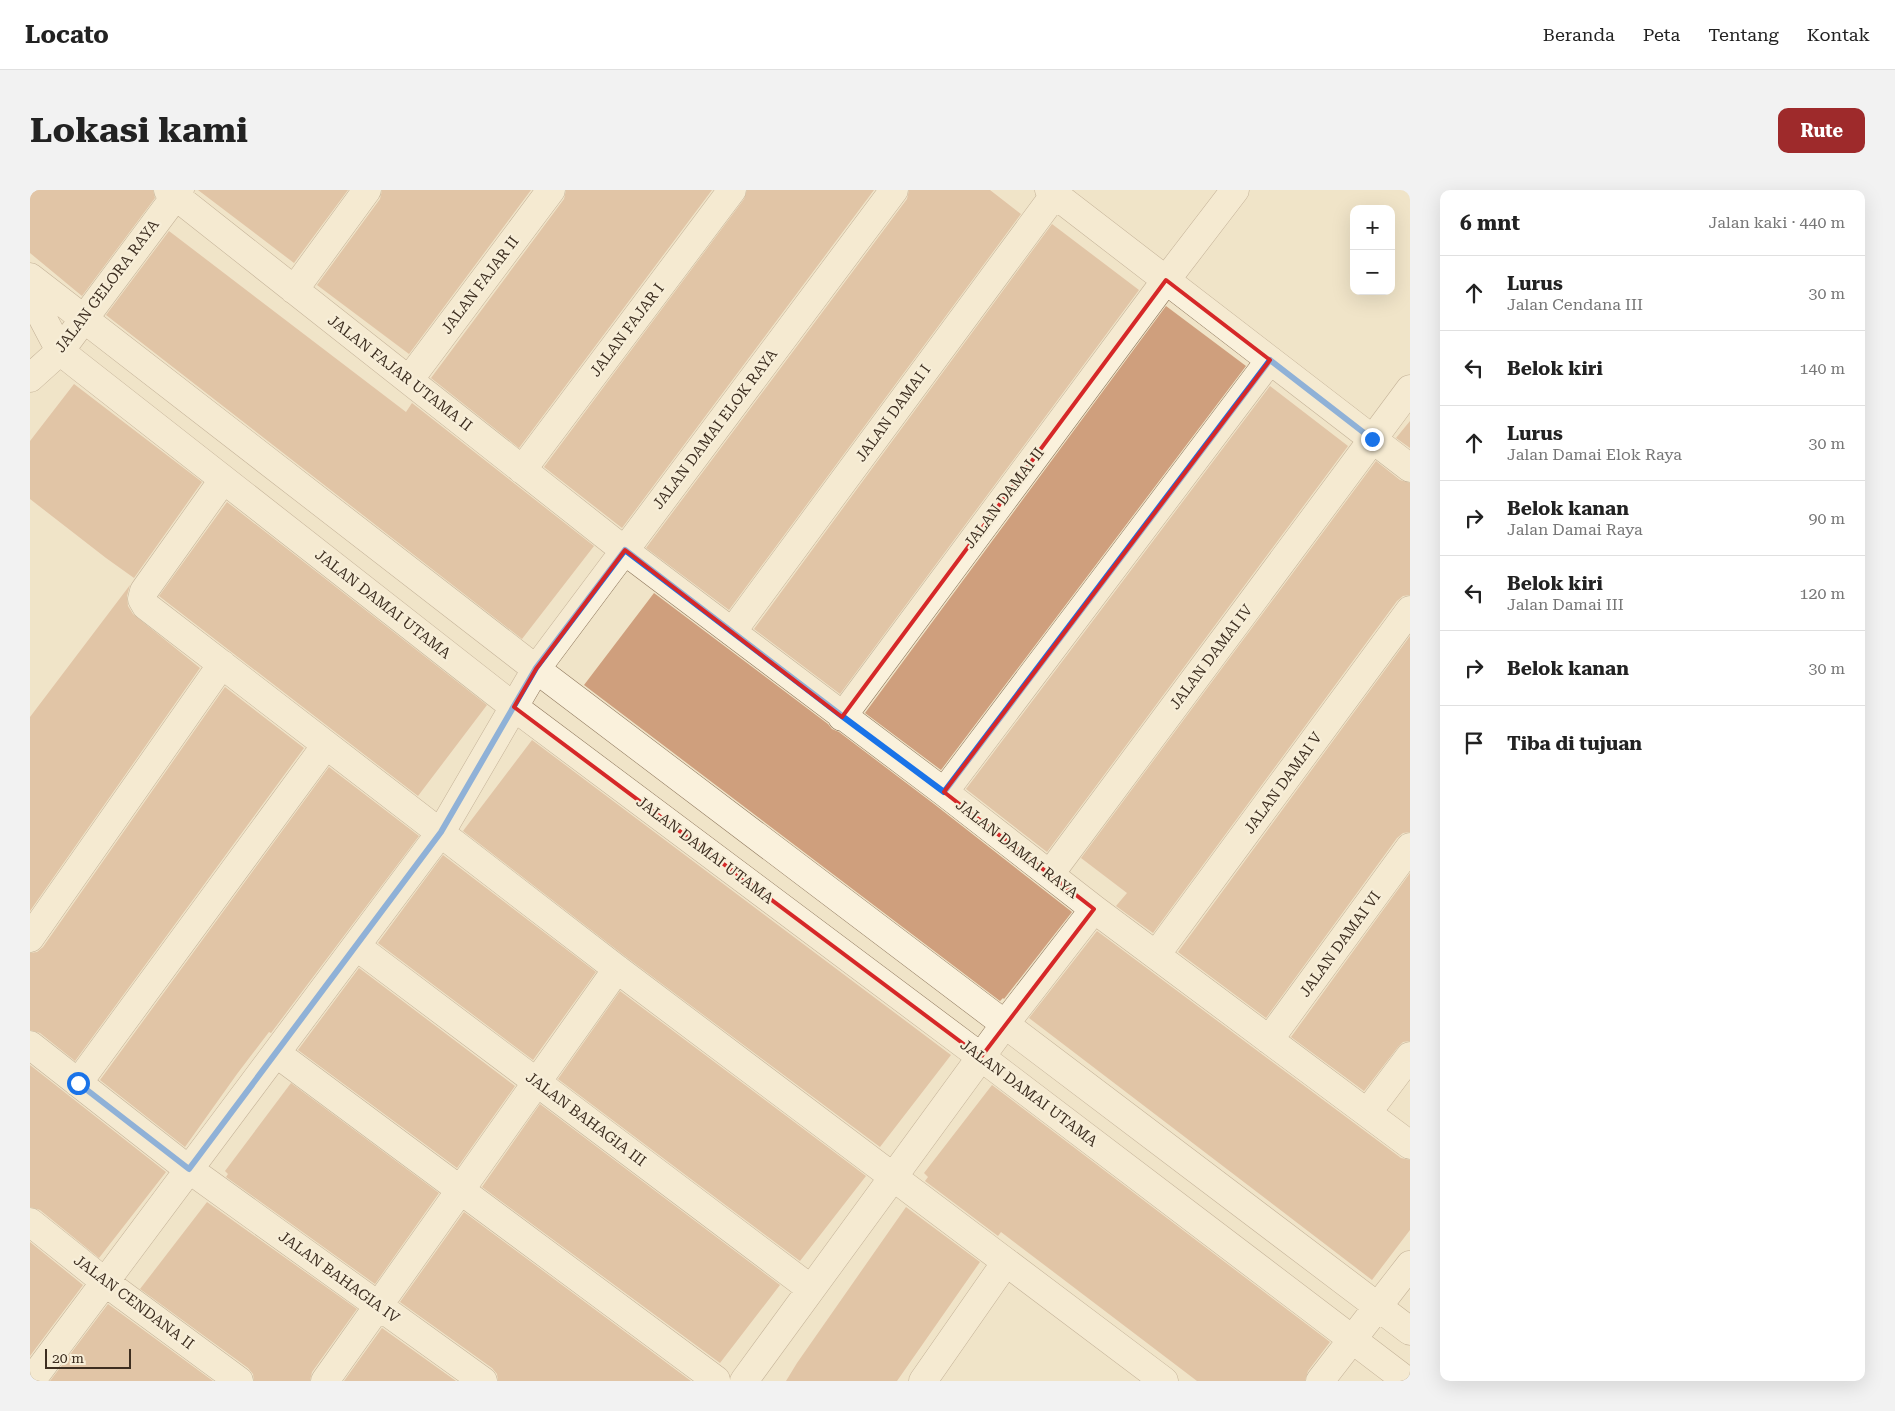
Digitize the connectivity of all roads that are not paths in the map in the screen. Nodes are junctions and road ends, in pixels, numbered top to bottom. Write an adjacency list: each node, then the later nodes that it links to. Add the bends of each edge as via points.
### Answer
1 (367, 190): 10 (street)
2 (551, 190): 16 (street, JALAN FAJAR II)
3 (732, 190): 20 (street, JALAN FAJAR I)
4 (894, 190): 22 (street, JALAN DAMAI ELOK RAYA)
5 (1235, 190): 9 (street, JALAN DAMAI II)
6 (174, 192): 10 (street, JALAN FAJAR UTAMA II); 12 (street, JALAN GELORA RAYA)
7 (1054, 192): 9 (street); 24 (street, JALAN DAMAI I)
8 (30, 277): 12 (street)
9 (1166, 280): 14 (street); 28 (street, JALAN DAMAI II)
10 (294, 290): 16 (street, JALAN FAJAR UTAMA II)
11 (30, 294): 13 (street, JALAN DAMAI UTAMA)
12 (85, 319): 13 (street, JALAN GELORA RAYA); 26 (street)
13 (60, 351): 15 (street, JALAN GELORA RAYA); 21 (street, JALAN DAMAI UTAMA)
14 (1270, 360): 18 (street); 30 (street)
15 (30, 378)
16 (409, 380): 20 (street, JALAN FAJAR UTAMA II)
17 (1410, 389): 18 (street, JALAN DAMAI IV)
18 (1372, 439): 19 (street); 33 (street, JALAN DAMAI IV)
19 (1410, 468)
20 (522, 470): 22 (street, JALAN FAJAR UTAMA II)
21 (224, 480): 25 (street, via 142,599 146,606); 27 (street, JALAN DAMAI UTAMA)
22 (625, 550): 24 (street, JALAN DAMAI RAYA); 26 (street, JALAN DAMAI ELOK RAYA)
23 (1410, 610): 37 (street, JALAN DAMAI V)
24 (732, 632): 28 (street, JALAN DAMAI RAYA)
25 (222, 664): 29 (street); 35 (street)
26 (536, 668): 27 (street, JALAN DAMAI ELOK RAYA); 39 (street)
27 (514, 707): 31 (street, JALAN DAMAI ELOK RAYA); 44 (street, JALAN DAMAI UTAMA)
28 (842, 716): 30 (street, JALAN DAMAI RAYA)
29 (326, 745): 31 (street); 46 (street)
30 (944, 792): 33 (street, JALAN DAMAI RAYA)
31 (441, 832): 36 (street, JALAN DAMAI ELOK RAYA); 38 (street)
32 (1410, 847): 40 (street, JALAN DAMAI VI)
33 (1050, 874): 34 (street, JALAN DAMAI RAYA)
34 (1094, 909): 37 (street, JALAN DAMAI RAYA); 39 (street)
35 (30, 938)
36 (358, 948): 42 (street, JALAN DAMAI ELOK RAYA); 45 (street, JALAN BAHAGIA III)
37 (1156, 955): 40 (street, JALAN DAMAI RAYA)
38 (617, 969): 45 (street); 50 (street)
39 (1006, 1024): 44 (street); 58 (street)
40 (1269, 1040): 47 (street, JALAN DAMAI RAYA)
41 (30, 1045): 46 (street, JALAN BAHAGIA IV)
42 (276, 1053): 49 (street, JALAN DAMAI ELOK RAYA); 51 (street)
43 (1410, 1056): 47 (street)
44 (981, 1057): 50 (street); 60 (street, JALAN DAMAI UTAMA)
45 (537, 1081): 51 (street); 56 (street, JALAN BAHAGIA III)
46 (78, 1083): 49 (street, JALAN BAHAGIA IV)
47 (1367, 1113): 48 (street, JALAN DAMAI RAYA)
48 (1410, 1145)
49 (188, 1168): 55 (street, JALAN DAMAI ELOK RAYA); 57 (street, JALAN BAHAGIA IV)
50 (893, 1177): 53 (street); 56 (street)
51 (461, 1189): 57 (street); 61 (street)
52 (30, 1222): 55 (street, JALAN CENDANA II)
53 (1006, 1262): 67 (street); 68 (street)
54 (1410, 1265): 58 (street)
55 (105, 1282): 62 (street, JALAN DAMAI ELOK RAYA); 63 (street, JALAN CENDANA II)
56 (811, 1289): 66 (street)
57 (378, 1306): 64 (street); 65 (street, JALAN BAHAGIA IV)
58 (1378, 1306): 59 (street); 60 (street)
59 (1410, 1331)
60 (1352, 1339): 69 (street); 70 (street, JALAN DAMAI UTAMA)
61 (716, 1380)
62 (31, 1381)
63 (239, 1381)
64 (325, 1381)
65 (482, 1381)
66 (744, 1381)
67 (923, 1381)
68 (1164, 1381)
69 (1320, 1381)
70 (1407, 1381)

